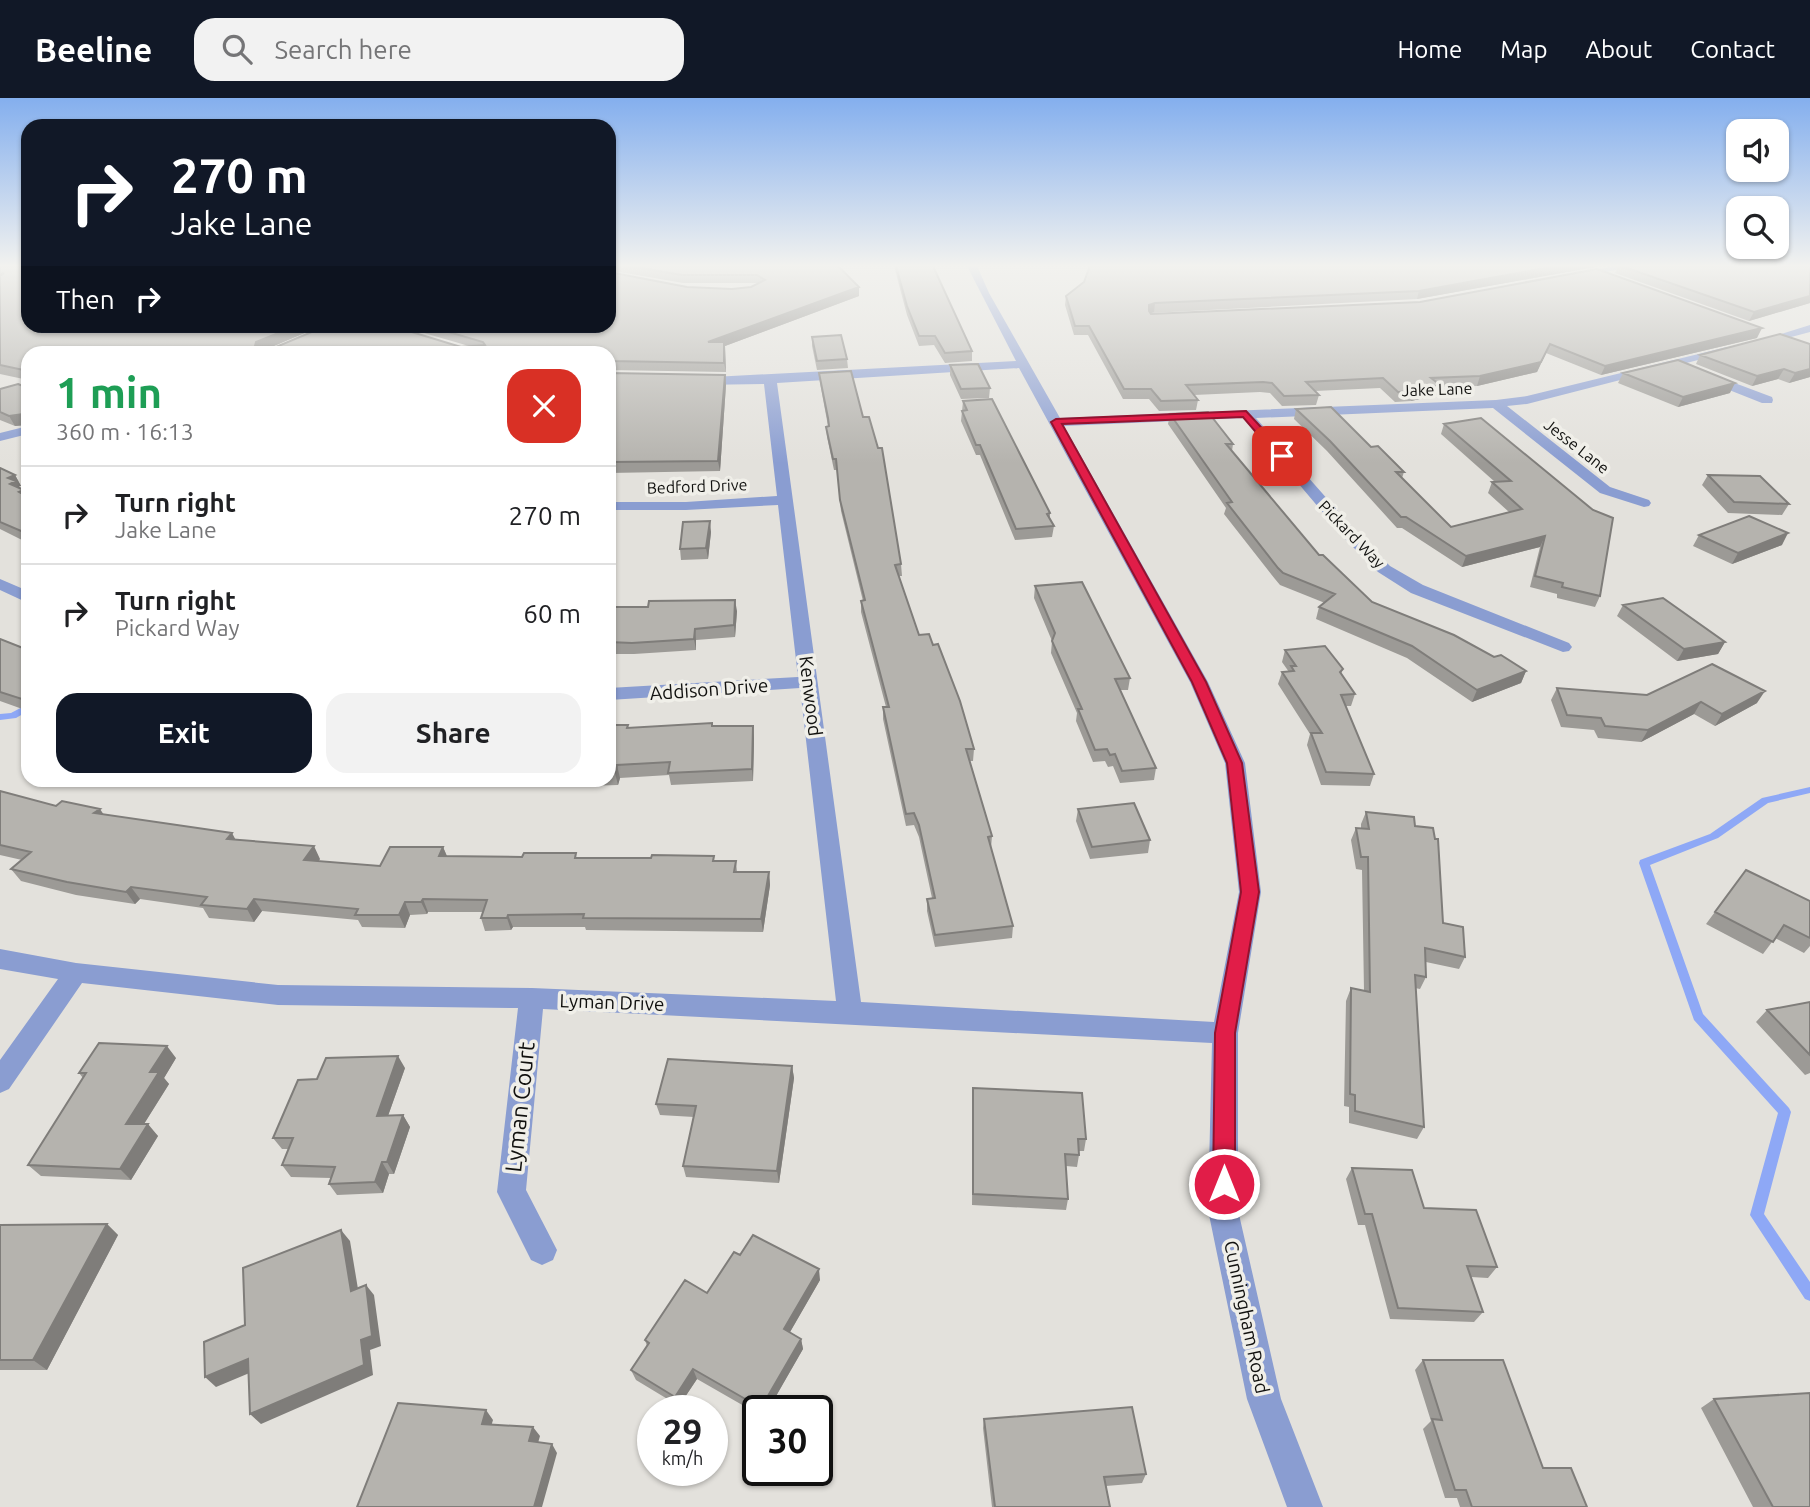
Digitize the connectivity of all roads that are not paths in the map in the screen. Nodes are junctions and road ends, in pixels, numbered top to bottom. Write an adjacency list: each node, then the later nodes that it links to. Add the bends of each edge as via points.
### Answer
1 (1006, 332): 6 (street, Cunningham Road)
2 (1759, 332): 4 (street)
3 (1798, 332): 4 (street, Jake Lane)
4 (1777, 338): 5 (street, Jake Lane)
5 (1674, 363): 9 (street); 10 (street, Jake Lane)
6 (1024, 364): 8 (street); 12 (street, Cunningham Road)
7 (689, 380): 8 (street)
8 (770, 380): 15 (street, Kenwood)
9 (1766, 400)
10 (1496, 404): 11 (street, Jake Lane); 16 (street, Jesse Lane, via 1605,490)
11 (1246, 414): 12 (street, Jake Lane); 20 (street, Pickard Way, via 1384,569 1417,589)
12 (1056, 422): 27 (street, Cunningham Road, via 1199,682 1235,763 1250,892)
13 (21, 432): 14 (street)
14 (0, 437)
15 (787, 500): 17 (street, Bedford Drive); 21 (street, Kenwood)
16 (1644, 503)
17 (616, 506)
18 (0, 584): 19 (street)
19 (21, 594)
20 (1563, 647)
21 (809, 682): 22 (street, Addison Drive); 26 (street, Kenwood)
22 (616, 694)
23 (0, 959): 24 (street, Lyman Drive)
24 (76, 974): 25 (street, Lyman Drive, via 278,995); 28 (street)
25 (532, 998): 26 (street, Lyman Drive); 29 (street, Lyman Court, via 511,1192)
26 (850, 1012): 27 (street, Lyman Drive)
27 (1225, 1033): 30 (street, Cunningham Road, via 1223,1210 1264,1399)
28 (0, 1081)
29 (542, 1250)
30 (1305, 1507)

